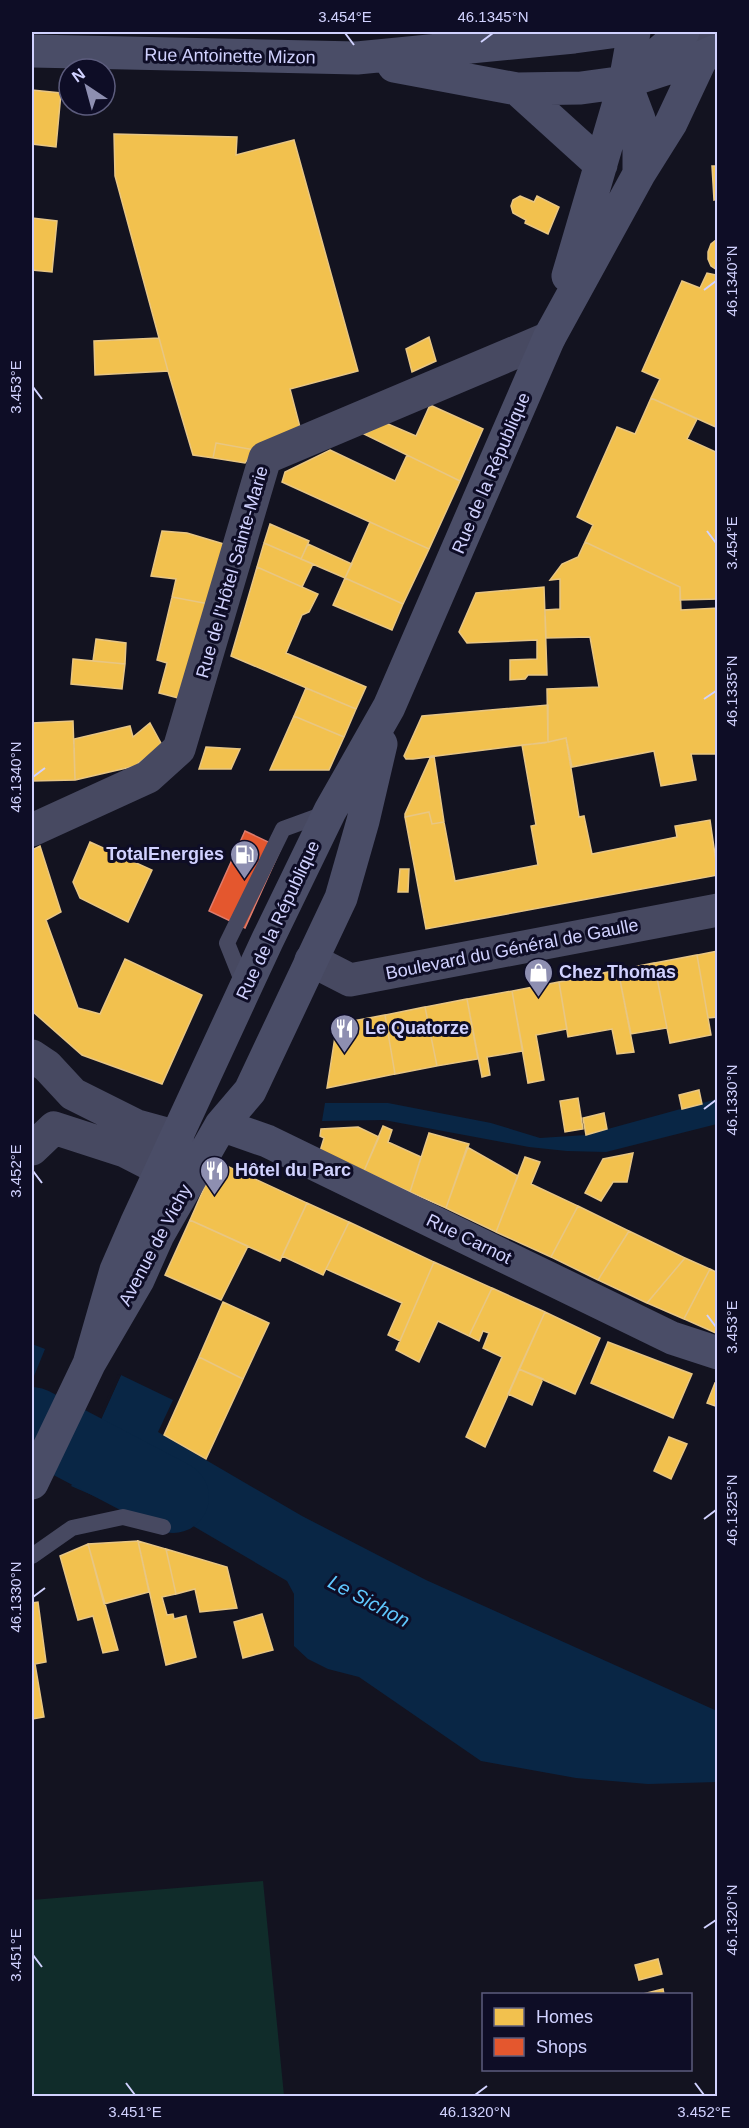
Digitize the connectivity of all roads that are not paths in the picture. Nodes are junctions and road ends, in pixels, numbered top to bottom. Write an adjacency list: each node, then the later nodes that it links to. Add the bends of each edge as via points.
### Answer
1 (611, 32): 5 (main road, Rue Antoinette Mizon)
2 (634, 32): 6 (main road, Rue de la République)
3 (701, 42): 6 (main road, Rue Antoinette Mizon); 9 (main road, Rue de la République, via 671,123)
4 (32, 51): 5 (main road, Rue Antoinette Mizon)
5 (357, 58): 7 (main road, Rue Antoinette Mizon)
6 (625, 82): 7 (main road, Rue Antoinette Mizon, via 581,88); 8 (main road, Rue de la République); 9 (main road, via 639,119)
7 (517, 89): 8 (main road)
8 (601, 165): 10 (main road, Rue de la République)
9 (639, 174): 10 (main road, Rue de la République)
10 (549, 338): 11 (main road, Rue de la République); 13 (street, Rue de l'Hôtel Sainte-Marie, via 265,458 179,749 148,777)
11 (389, 707): 12 (main road, Rue de la République); 16 (main road, Rue de la République, via 341,898)
12 (330, 811): 15 (main road, Rue de la République); 17 (lane, via 282,829 227,943)
13 (32, 830)
14 (717, 910): 16 (street, Boulevard du Général de Gaulle, via 350,980)
15 (267, 941): 16 (main road); 17 (main road, Rue de la République)
16 (311, 960): 20 (main road, Rue de la République, via 250,1091)
17 (245, 988): 22 (main road, Rue de la République)
18 (32, 1056): 19 (street)
19 (74, 1094): 21 (street); 22 (street, via 137,1126)
20 (220, 1125): 22 (main road); 23 (main road, Avenue de Vichy); 24 (main road, Rue Carnot, via 267,1141 672,1338)
21 (43, 1139): 22 (street, via 125,1151)
22 (173, 1153): 23 (street); 25 (main road, Avenue de Vichy, via 116,1270)
23 (158, 1235): 25 (main road, Avenue de Vichy, via 138,1280)
24 (717, 1353)
25 (89, 1364): 26 (main road, Avenue de Vichy)
26 (36, 1474)
27 (163, 1527): 28 (lane, via 123,1517 72,1528)
28 (32, 1556)

